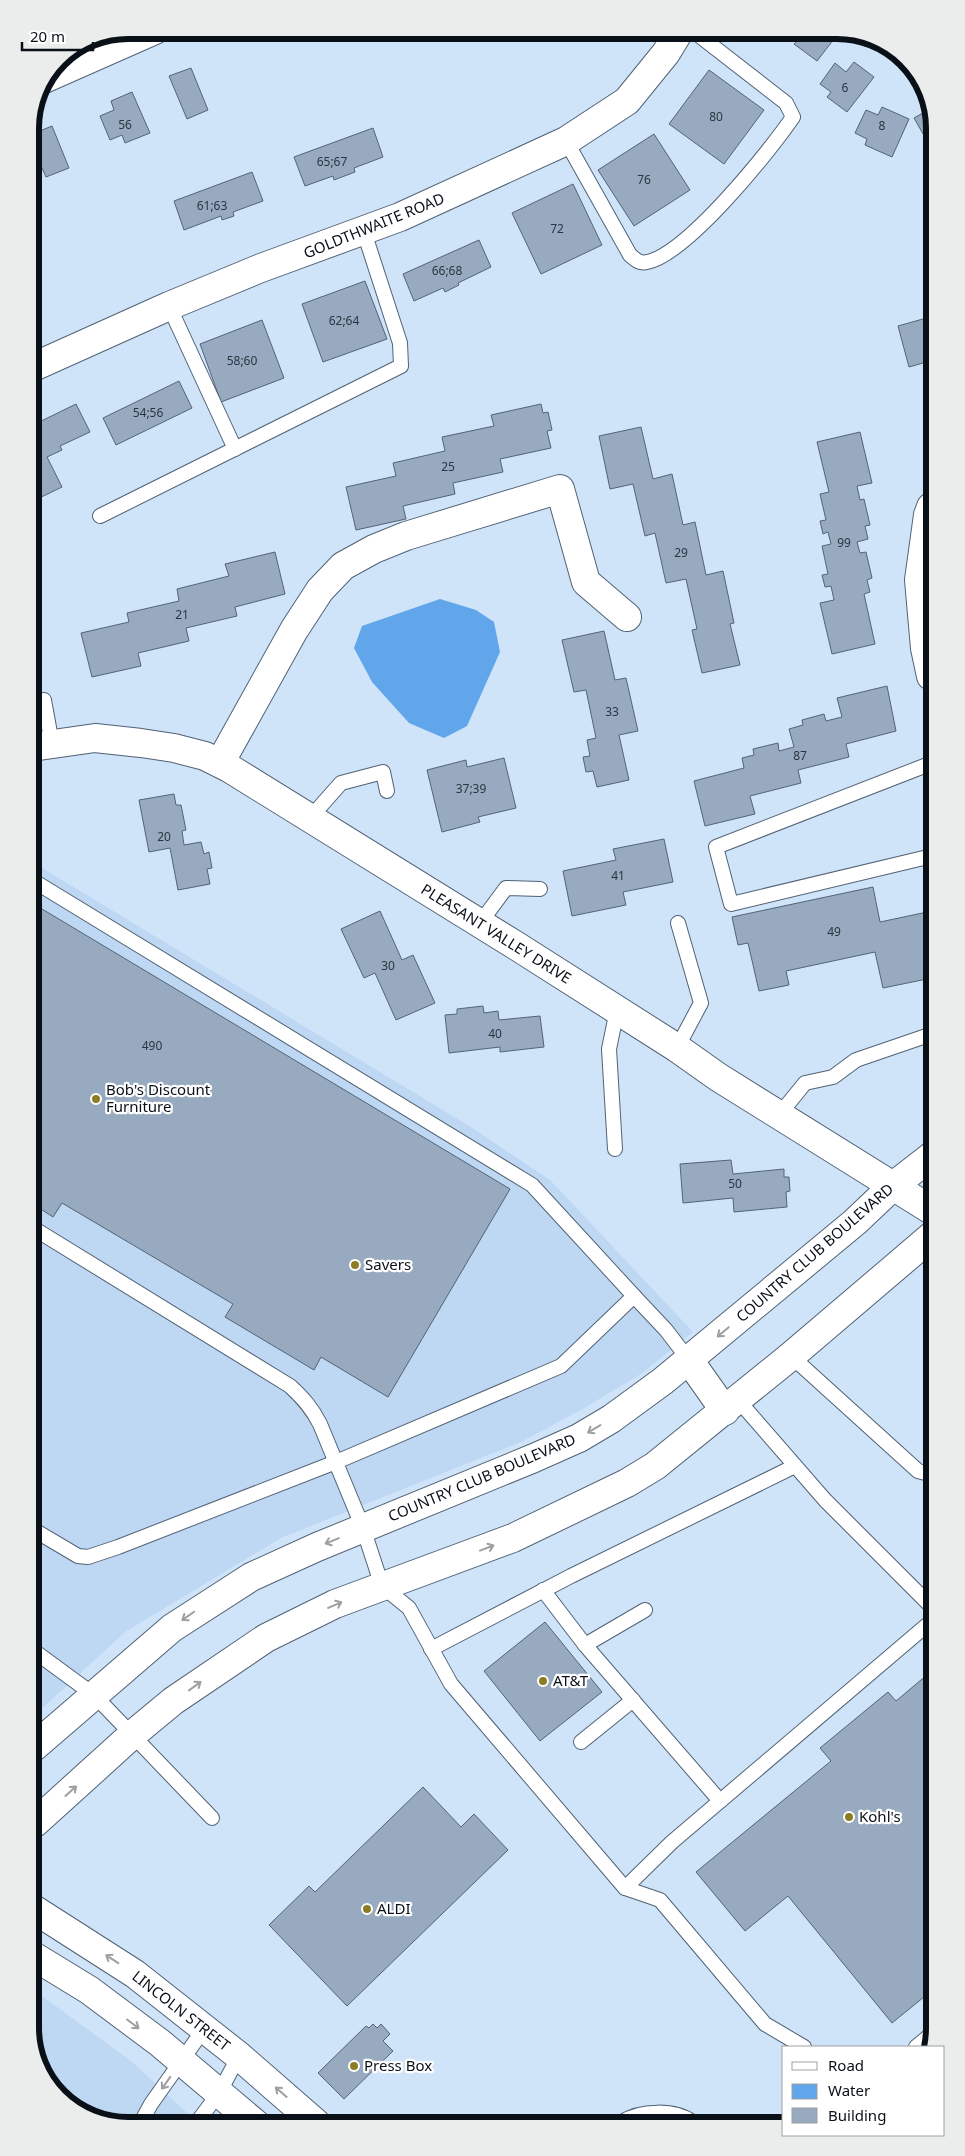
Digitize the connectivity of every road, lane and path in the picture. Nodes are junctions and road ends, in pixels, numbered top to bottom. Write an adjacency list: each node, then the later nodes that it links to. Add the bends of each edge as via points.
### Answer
1 (127, 39): 4 (street)
2 (675, 39): 5 (street, GOLDTHWAITE ROAD, via 627,101)
3 (704, 39): 5 (lane, via 786,102 793,117 714,213 670,250 646,262 637,262 630,255)
4 (57, 73)
5 (566, 141): 6 (street, GOLDTHWAITE ROAD)
6 (364, 232): 7 (street, GOLDTHWAITE ROAD, via 261,268); 9 (lane, via 400,342 401,366)
7 (169, 306): 8 (street, GOLDTHWAITE ROAD); 9 (lane)
8 (39, 364)
9 (235, 449): 10 (lane)
10 (100, 516)
11 (926, 529): 13 (street, via 919,580)
12 (627, 617): 16 (street, via 586,582 560,490 406,536 343,566 320,590)
13 (926, 653)
14 (39, 701): 15 (lane, via 44,700)
15 (42, 746): 16 (street, PLEASANT VALLEY DRIVE, via 95,738 174,748)
16 (220, 763): 19 (street, PLEASANT VALLEY DRIVE)
17 (926, 765): 20 (lane, via 716,847 731,904)
18 (387, 791): 19 (lane, via 383,772 341,782)
19 (310, 818): 23 (street, PLEASANT VALLEY DRIVE)
20 (926, 857)
21 (39, 884): 35 (lane, via 532,1185)
22 (540, 889): 23 (lane, via 506,888)
23 (480, 923): 25 (street, PLEASANT VALLEY DRIVE)
24 (678, 923): 27 (lane, via 701,1003)
25 (617, 1010): 27 (street, PLEASANT VALLEY DRIVE); 29 (lane, via 609,1049)
26 (926, 1036): 28 (lane, via 856,1060 832,1077 805,1083)
27 (677, 1048): 28 (street, PLEASANT VALLEY DRIVE)
28 (779, 1115): 31 (street, PLEASANT VALLEY DRIVE)
29 (615, 1149)
30 (926, 1160): 31 (street, COUNTRY CLUB BOULEVARD)
31 (893, 1186): 32 (street, PLEASANT VALLEY DRIVE); 37 (street, COUNTRY CLUB BOULEVARD, one-way to 37, via 855,1222)
32 (926, 1207)
33 (39, 1232): 39 (lane, via 290,1386 313,1409)
34 (926, 1241): 36 (street)
35 (634, 1296): 37 (lane); 39 (lane, via 561,1366)
36 (791, 1356): 38 (street); 41 (lane, via 918,1471)
37 (689, 1360): 38 (street); 42 (street, COUNTRY CLUB BOULEVARD, one-way to 42, via 638,1400 579,1438)
38 (731, 1405): 40 (lane); 44 (street, one-way to 38, via 513,1538 627,1483 655,1466)
39 (336, 1462): 42 (lane); 43 (lane, via 102,1554 78,1556)
40 (795, 1466): 45 (lane); 46 (lane)
41 (926, 1473)
42 (362, 1528): 44 (lane); 52 (street, COUNTRY CLUB BOULEVARD, one-way to 52, via 251,1577 196,1610)
43 (39, 1533)
44 (382, 1586): 50 (lane, via 408,1608); 54 (street, one-way to 44, via 217,1669 266,1638 335,1604)
45 (543, 1590): 49 (lane); 50 (lane)
46 (926, 1602)
47 (645, 1610): 49 (lane)
48 (926, 1626): 57 (lane)
49 (586, 1645): 53 (lane)
50 (431, 1649): 60 (lane, via 450,1684)
51 (39, 1655): 52 (lane)
52 (94, 1694): 54 (lane); 56 (street, COUNTRY CLUB BOULEVARD)
53 (633, 1700): 55 (lane); 57 (lane)
54 (132, 1735): 58 (lane); 59 (street, one-way to 54)
55 (581, 1742)
56 (39, 1743)
57 (720, 1801): 60 (lane)
58 (212, 1818)
59 (39, 1819)
60 (625, 1888): 64 (lane, via 660,1900 765,2024)
61 (39, 1913): 63 (street, LINCOLN STREET, one-way to 61, via 135,1974)
62 (39, 1959): 66 (street, one-way to 66, via 89,1990)
63 (204, 2029): 65 (street, LINCOLN STREET); 66 (lane)
64 (802, 2046)
65 (239, 2056): 67 (lane); 71 (street, LINCOLN STREET, one-way to 65)
66 (181, 2061): 67 (street); 68 (lane, one-way to 68)
67 (219, 2093): 69 (lane); 70 (street)
68 (144, 2117)
69 (201, 2117)
70 (248, 2117)
71 (309, 2117)
72 (638, 2117): 73 (lane, via 674,2113)
73 (682, 2117)

